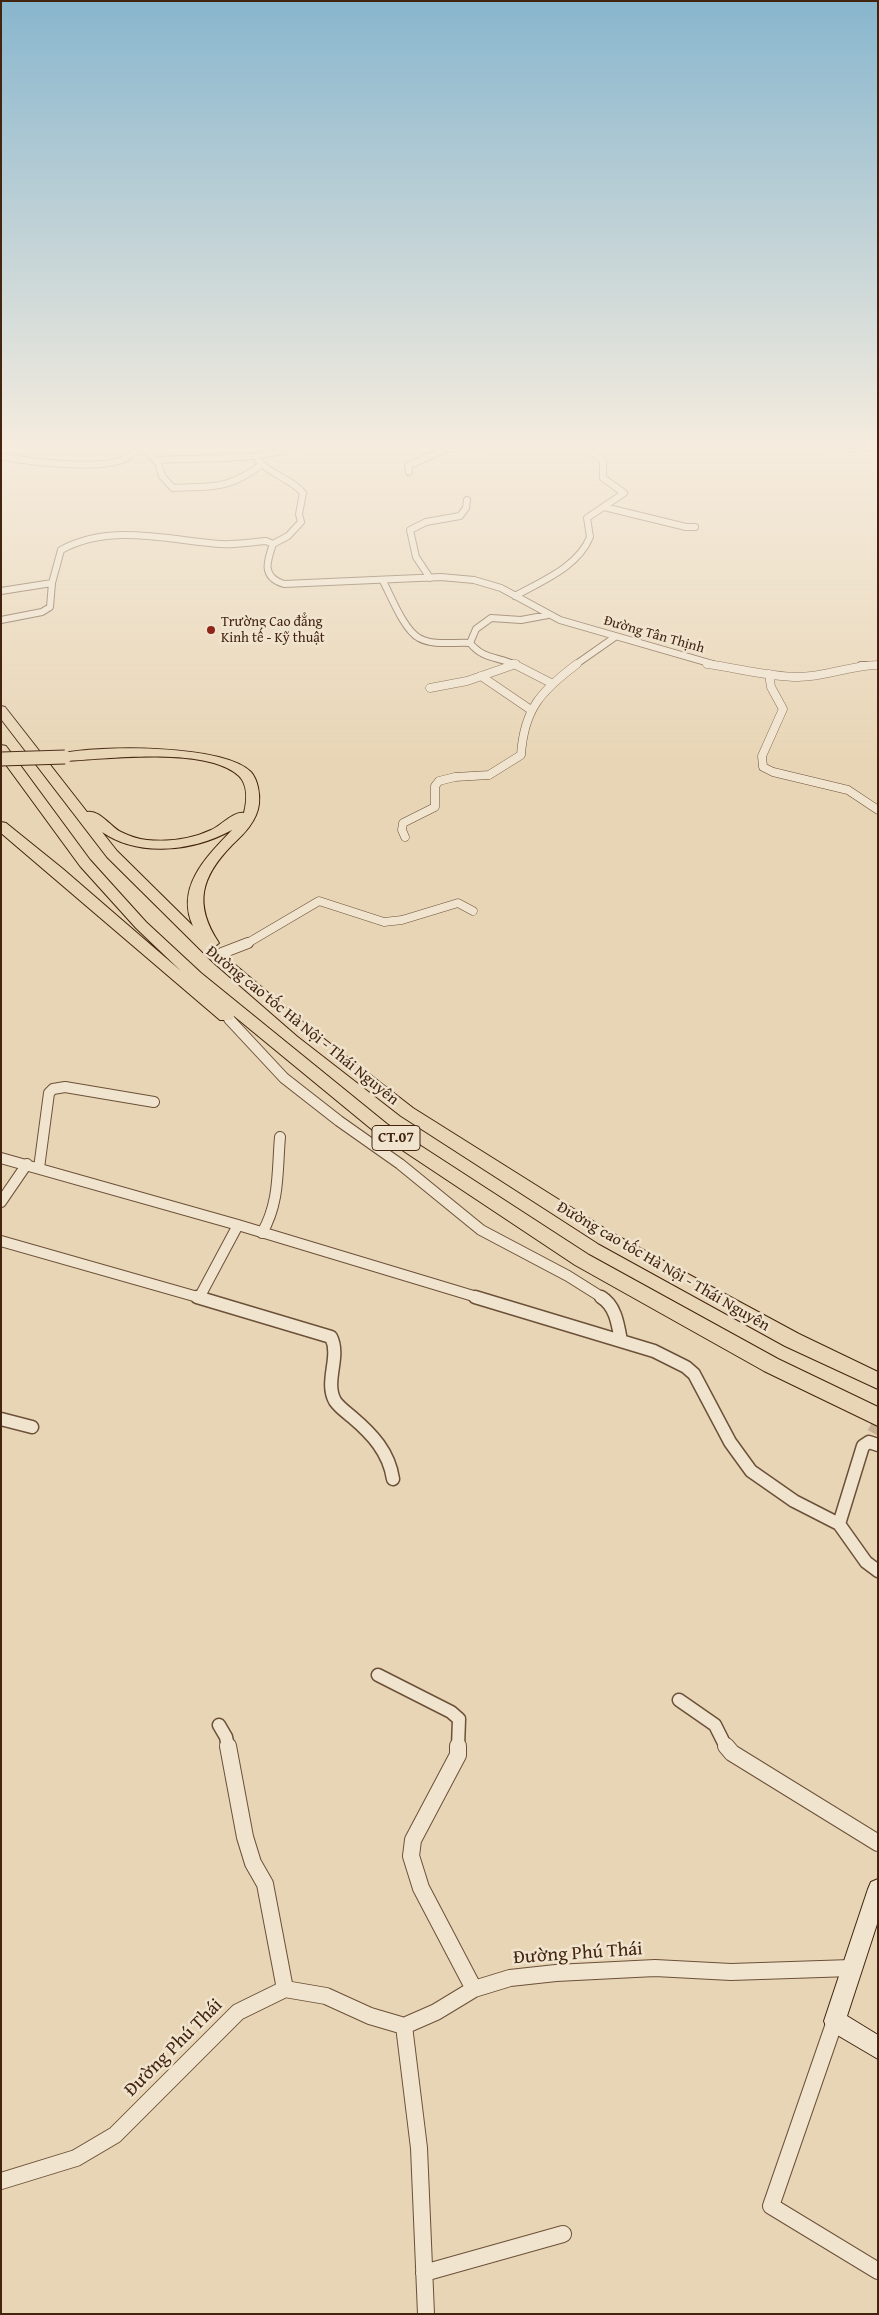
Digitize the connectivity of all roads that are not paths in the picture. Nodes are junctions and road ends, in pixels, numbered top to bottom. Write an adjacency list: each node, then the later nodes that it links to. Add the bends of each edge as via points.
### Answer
1 (60, 552): 7 (street)
2 (270, 552): 6 (street, Đường Tân Thịnh, via 266,563 277,583)
3 (415, 552): 5 (street)
4 (580, 552): 9 (street, via 560,570)
5 (430, 578): 6 (street, Đường Tân Thịnh); 9 (street, Đường Tân Thịnh, via 474,580)
6 (383, 581): 13 (street, via 416,637)
7 (52, 583): 8 (street); 11 (street, via 50,607 42,612)
8 (1, 593)
9 (515, 596): 10 (street, Đường Tân Thịnh)
10 (548, 615): 12 (street, Đường Tân Thịnh); 13 (street, via 521,620 491,618 476,629)
11 (1, 620)
12 (615, 637): 16 (street, Đường Tân Thịnh, via 707,664); 18 (street)
13 (470, 643): 14 (street, via 479,654)
14 (516, 664): 17 (street); 18 (street)
15 (878, 665): 16 (street, Đường Tân Thịnh, via 813,676)
16 (769, 674): 26 (street, via 771,687 783,709 762,756 763,767 848,790)
17 (481, 676): 19 (street); 22 (street)
18 (551, 683): 22 (street)
19 (430, 688)
20 (1, 705): 25 (highway, via 32,738 90,814 120,837 167,844 191,842 227,828)
21 (1, 710): 32 (highway, Đường cao tốc Hà Nội - Thái Nguyên / CT.07, via 112,854 219,960)
22 (530, 710): 28 (street, via 524,727 521,755 489,775 439,781 435,786 435,807 403,824)
23 (1, 749): 34 (highway, Đường cao tốc Hà Nội - Thái Nguyên / CT.07, via 85,863 141,925 211,989)
24 (1, 759): 25 (highway, bridge, via 202,755 227,763 246,775 253,788)
25 (253, 802): 30 (highway, via 248,820 211,859 198,880 194,907 200,928)
26 (878, 810)
27 (1, 826): 31 (highway, via 35,851 186,986)
28 (405, 837)
29 (473, 910): 30 (street, via 458,903 402,920 380,922 319,901 240,948)
30 (222, 953): 32 (highway, via 277,1000)
31 (229, 1019): 34 (highway); 44 (street, via 284,1078 400,1164 475,1226 606,1300 617,1318)
32 (304, 1032): 45 (highway, Đường cao tốc Hà Nội - Thái Nguyên / CT.07, via 407,1112 605,1238 792,1340)
33 (154, 1102): 38 (street, via 65,1087 53,1089 49,1093)
34 (380, 1128): 48 (highway, Đường cao tốc Hà Nội - Thái Nguyên / CT.07, via 582,1260 771,1365)
35 (280, 1137): 41 (street, via 277,1198 274,1212)
36 (1, 1158): 37 (street)
37 (27, 1164): 38 (street); 39 (street)
38 (40, 1168): 40 (street)
39 (1, 1202)
40 (238, 1225): 41 (street); 43 (street)
41 (262, 1233): 44 (street)
42 (1, 1242): 43 (street)
43 (199, 1298): 49 (street, via 332,1339 335,1346 331,1395 384,1450)
44 (621, 1341): 50 (street, via 654,1351 691,1371 747,1467 774,1489)
45 (878, 1381)
46 (1, 1419): 47 (street)
47 (32, 1427)
48 (875, 1434): 50 (street, via 863,1446)
49 (393, 1479)
50 (840, 1524): 51 (street, via 866,1562)
51 (878, 1571)
52 (378, 1675): 60 (street, via 459,1719 458,1754 413,1840 411,1856 421,1888)
53 (679, 1700): 55 (street, via 715,1725 732,1754)
54 (219, 1725): 59 (street, via 226,1737 248,1850 265,1884)
55 (878, 1843)
56 (878, 1888): 57 (street)
57 (872, 1927): 58 (street)
58 (851, 1968): 60 (street, Đường Phú Thái, via 731,1972 655,1968 556,1973 510,1978); 61 (street)
59 (285, 1989): 62 (street, via 326,1996 370,2016); 64 (street, Đường Phú Thái, via 238,2012 116,2135 76,2158)
60 (474, 1989): 62 (street, Đường Phú Thái, via 436,2012)
61 (835, 2021): 63 (street); 66 (street, via 772,2206)
62 (404, 2026): 67 (street, via 419,2148)
63 (878, 2048)
64 (1, 2181)
65 (563, 2234): 67 (street)
66 (878, 2271)
67 (424, 2273): 68 (street)
68 (426, 2314)

